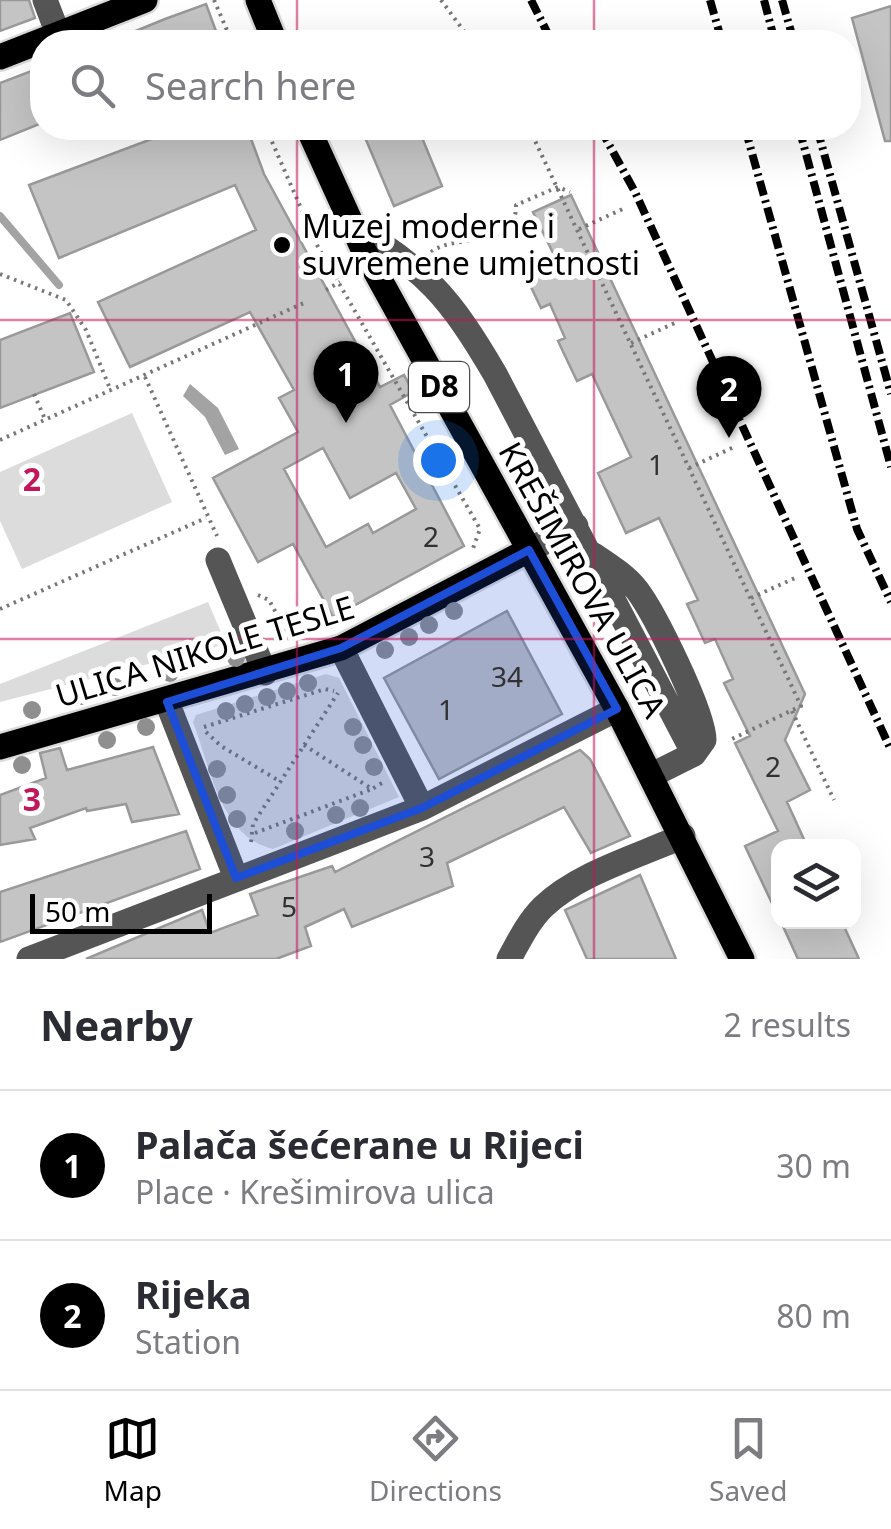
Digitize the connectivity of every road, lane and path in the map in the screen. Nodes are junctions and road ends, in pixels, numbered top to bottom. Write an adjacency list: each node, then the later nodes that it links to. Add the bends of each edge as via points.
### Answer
1 (46, 0): 6 (street)
2 (145, 0): 7 (main road)
3 (214, 0): 8 (path)
4 (258, 0): 9 (main road)
5 (441, 0): 10 (path)
6 (57, 30)
7 (68, 30)
8 (227, 30)
9 (270, 30)
10 (463, 30)
11 (30, 45): 12 (main road)
12 (0, 57)
13 (271, 140): 23 (path, via 316,245)
14 (313, 140): 19 (main road, KREŠIMIROVA ULICA / D8)
15 (535, 140): 16 (path)
16 (558, 187): 17 (path); 20 (path); 21 (path, via 516,204 510,228 484,240 443,242)
17 (570, 192)
18 (625, 208): 20 (path)
19 (350, 224): 36 (street, via 421,270 453,305); 37 (main road, KREŠIMIROVA ULICA / D8)
20 (577, 229): 27 (path)
21 (431, 252)
22 (0, 274): 29 (path, via 66,300)
23 (340, 282): 24 (path); 39 (path, via 480,529)
24 (326, 290)
25 (306, 302): 28 (path)
26 (677, 322): 27 (path)
27 (630, 343): 34 (path)
28 (145, 377): 29 (path); 35 (path)
29 (112, 390): 31 (path)
30 (34, 394): 31 (path)
31 (45, 418): 32 (path)
32 (0, 440)
33 (734, 447): 34 (path)
34 (689, 468): 42 (path)
35 (208, 518): 38 (path); 43 (path)
36 (576, 526): 37 (street); 56 (street, via 697,750)
37 (529, 550): 45 (main road, ULICA NIKOLE TESLE); 50 (main road, KREŠIMIROVA ULICA / D8)
38 (221, 553): 46 (street)
39 (465, 557)
40 (795, 578): 42 (path)
41 (246, 589): 44 (path, via 268,600)
42 (751, 598): 52 (path, via 801,706)
43 (0, 609)
44 (290, 638)
45 (341, 648): 46 (main road, ULICA NIKOLE TESLE); 61 (street)
46 (265, 672): 49 (main road, ULICA NIKOLE TESLE)
47 (348, 687): 48 (path)
48 (337, 694): 51 (path); 54 (path); 58 (path, via 325,689 200,726)
49 (167, 702): 55 (main road, ULICA NIKOLE TESLE); 65 (street)
50 (617, 709): 56 (main road, KREŠIMIROVA ULICA / D8); 61 (street)
51 (346, 711)
52 (792, 711): 53 (path); 60 (path)
53 (732, 739)
54 (304, 744): 58 (path); 59 (path)
55 (0, 747)
56 (652, 775): 63 (main road, KREŠIMIROVA ULICA / D8)
57 (382, 779): 59 (path)
58 (281, 782): 62 (path, via 252,824)
59 (372, 790): 62 (path)
60 (834, 800)
61 (422, 808): 65 (street)
62 (254, 833): 64 (path)
63 (683, 836): 67 (street, via 546,903); 68 (main road, KREŠIMIROVA ULICA / D8)
64 (251, 842)
65 (236, 878): 66 (street)
66 (34, 958)
67 (509, 959)
68 (742, 959)

